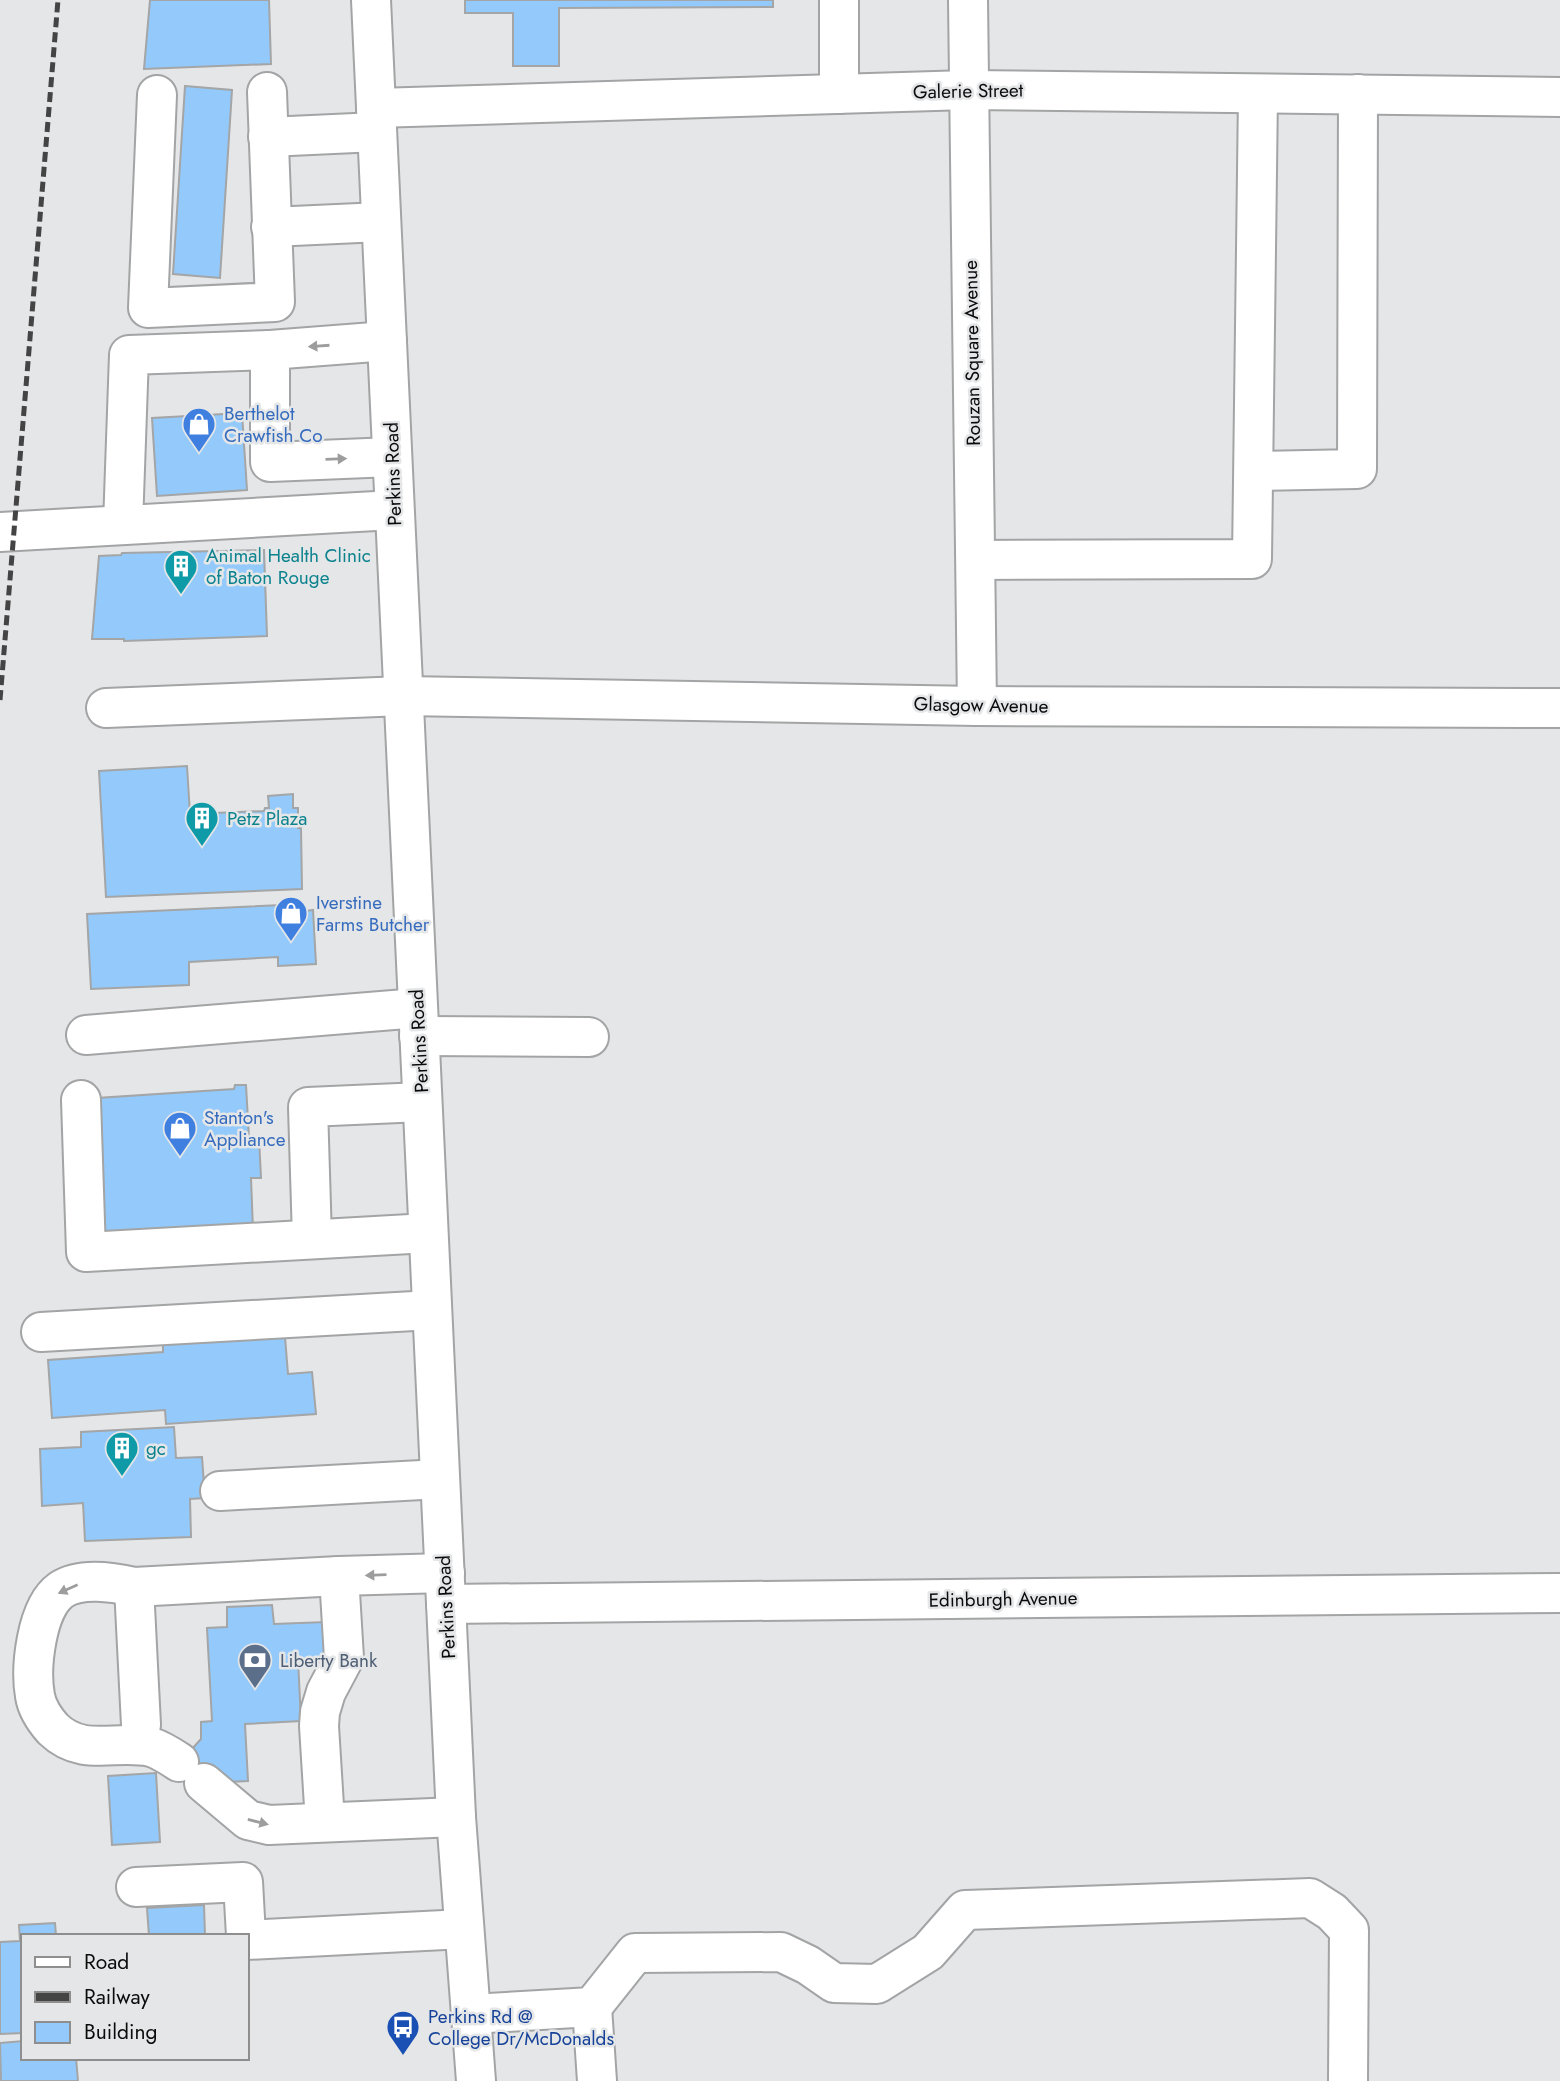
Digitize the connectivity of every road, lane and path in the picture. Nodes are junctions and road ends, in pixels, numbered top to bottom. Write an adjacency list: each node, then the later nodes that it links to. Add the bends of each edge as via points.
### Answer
1 (371, 0): 11 (street, Perkins Road)
2 (839, 0): 6 (street)
3 (968, 0): 4 (street, Rouzan Square Avenue)
4 (968, 90): 6 (street, Galerie Street); 7 (street, Galerie Street); 22 (street, Rouzan Square Avenue)
5 (267, 92): 12 (street)
6 (839, 94): 11 (street, Galerie Street)
7 (1258, 94): 8 (street, Galerie Street); 18 (street)
8 (1358, 94): 10 (street, Galerie Street); 18 (street, via 1357,469)
9 (157, 95): 14 (street, via 148,308 275,302)
10 (1560, 97)
11 (377, 120): 12 (street, Galerie Street); 13 (street, Perkins Road)
12 (268, 137): 14 (street)
13 (381, 222): 14 (street); 15 (street, Perkins Road)
14 (271, 227)
15 (387, 341): 16 (street, one-way to 16); 17 (street, Perkins Road)
16 (270, 350): 17 (street, one-way to 17, via 270,462); 20 (street, via 129,355)
17 (392, 457): 19 (street, Perkins Road)
18 (1254, 471): 22 (street, via 1252,559)
19 (394, 510): 20 (street); 23 (street, Perkins Road)
20 (123, 525): 21 (street)
21 (0, 532)
22 (976, 560): 24 (street, Rouzan Square Avenue)
23 (403, 696): 24 (street, Glasgow Avenue); 25 (street, Glasgow Avenue); 27 (street, Perkins Road)
24 (977, 706): 26 (street, Glasgow Avenue)
25 (106, 708)
26 (1560, 708)
27 (418, 1022): 28 (street); 29 (street); 31 (street, Perkins Road)
28 (86, 1035)
29 (589, 1037)
30 (81, 1100): 33 (street, via 86,1252)
31 (422, 1102): 32 (street, Perkins Road); 33 (street, via 308,1107)
32 (428, 1233): 33 (street); 34 (street, Perkins Road)
33 (312, 1239)
34 (432, 1310): 35 (street); 36 (street, Perkins Road)
35 (41, 1332)
36 (439, 1479): 37 (street); 40 (street, Perkins Road)
37 (220, 1491)
38 (339, 1576): 39 (street, Edinburgh Avenue); 40 (street, Edinburgh Avenue, one-way to 38); 44 (street, via 344,1658 326,1692 319,1726)
39 (134, 1587): 42 (street); 44 (street, Edinburgh Avenue, one-way to 44, via 112,1582 74,1584 48,1602 39,1625 35,1695 52,1728 70,1742 94,1747 153,1748 192,1773 248,1820 269,1825)
40 (446, 1589): 41 (street, Edinburgh Avenue); 43 (street, Perkins Road)
41 (1560, 1594)
42 (141, 1725)
43 (456, 1817): 44 (street, Edinburgh Avenue); 46 (street, Perkins Road)
44 (325, 1822)
45 (136, 1887): 47 (street, via 243,1882)
46 (464, 1929): 48 (street); 50 (street, Perkins Road)
47 (247, 1934)
48 (248, 1938)
49 (592, 2007): 50 (street); 52 (street); 53 (street, via 635,1953 781,1952 834,1983 877,1984 928,1952 965,1910 1310,1898 1349,1930)
50 (471, 2014): 51 (street, Perkins Road)
51 (476, 2081)
52 (597, 2081)
53 (1348, 2081)

